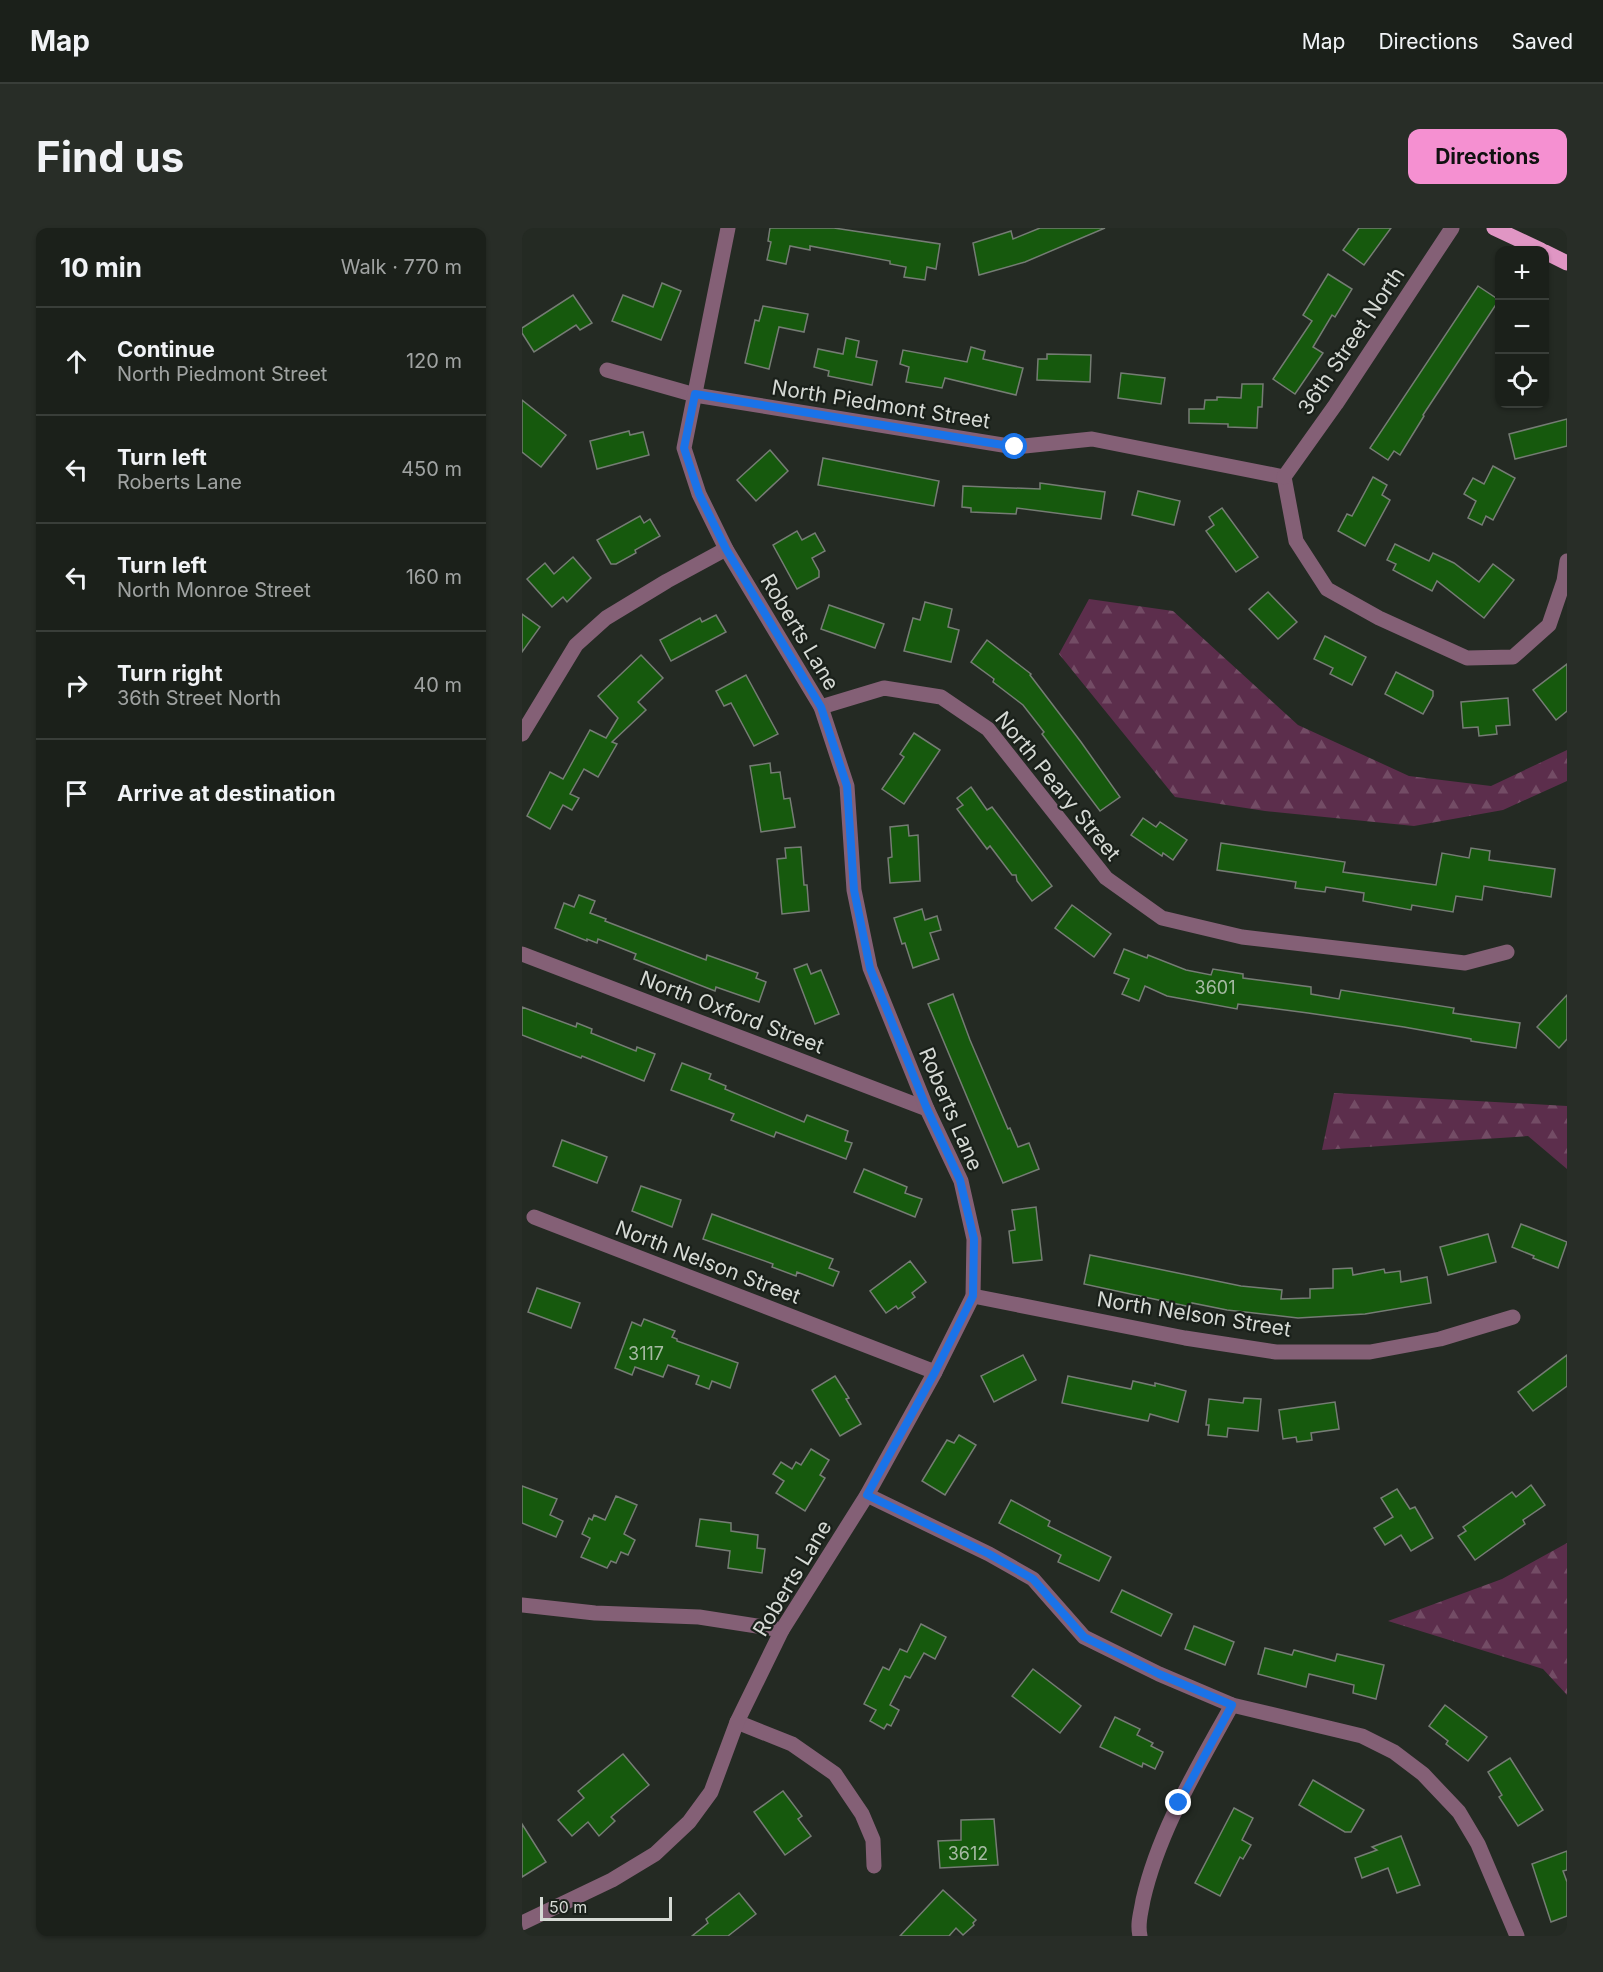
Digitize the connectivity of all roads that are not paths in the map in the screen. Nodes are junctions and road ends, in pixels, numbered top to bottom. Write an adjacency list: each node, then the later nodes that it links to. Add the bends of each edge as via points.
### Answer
1 (728, 228): 8 (street, Roberts Lane)
2 (1452, 228): 9 (street, 36th Street North)
3 (1494, 228): 4 (main road)
4 (1532, 246)
5 (1549, 254): 6 (main road)
6 (1567, 263)
7 (607, 370): 8 (street, North Piedmont Street)
8 (695, 394): 9 (street, North Piedmont Street, via 1015,447 1092,439); 10 (street, Roberts Lane, via 684,448 699,494)
9 (1284, 477): 11 (street, via 1296,541 1327,589 1379,618 1467,658 1513,657 1549,625)
10 (726, 549): 12 (street, Roberts Lane); 13 (street, via 606,618 583,638)
11 (1567, 561)
12 (821, 707): 14 (street, North Peary Street, via 884,688 941,697 988,729 1106,878 1162,918 1242,937 1465,963); 16 (street, Roberts Lane, via 847,786 854,890 870,968)
13 (522, 735)
14 (1507, 952)
15 (522, 954): 16 (street, North Oxford Street)
16 (927, 1109): 18 (street, Roberts Lane, via 960,1180 974,1239)
17 (534, 1217): 20 (street, North Nelson Street)
18 (973, 1296): 19 (street, North Nelson Street, via 1276,1352 1370,1352 1440,1339); 20 (street, Roberts Lane)
19 (1513, 1317)
20 (935, 1372): 21 (street, Roberts Lane)
21 (867, 1495): 23 (street, Roberts Lane); 24 (street, via 1033,1579 1084,1637)
22 (522, 1605): 23 (street, via 595,1613 699,1617)
23 (782, 1630): 25 (street, Roberts Lane)
24 (1232, 1705): 28 (street, via 1179,1803 1150,1871 1137,1926); 29 (street, via 1362,1736 1394,1752 1423,1774 1459,1812 1478,1844)
25 (737, 1722): 26 (street, via 792,1744 835,1774 862,1814 873,1840); 27 (street, Roberts Lane, via 711,1792 689,1822 655,1854 612,1880)
26 (874, 1866)
27 (522, 1923)
28 (1140, 1936)
29 (1517, 1936)

